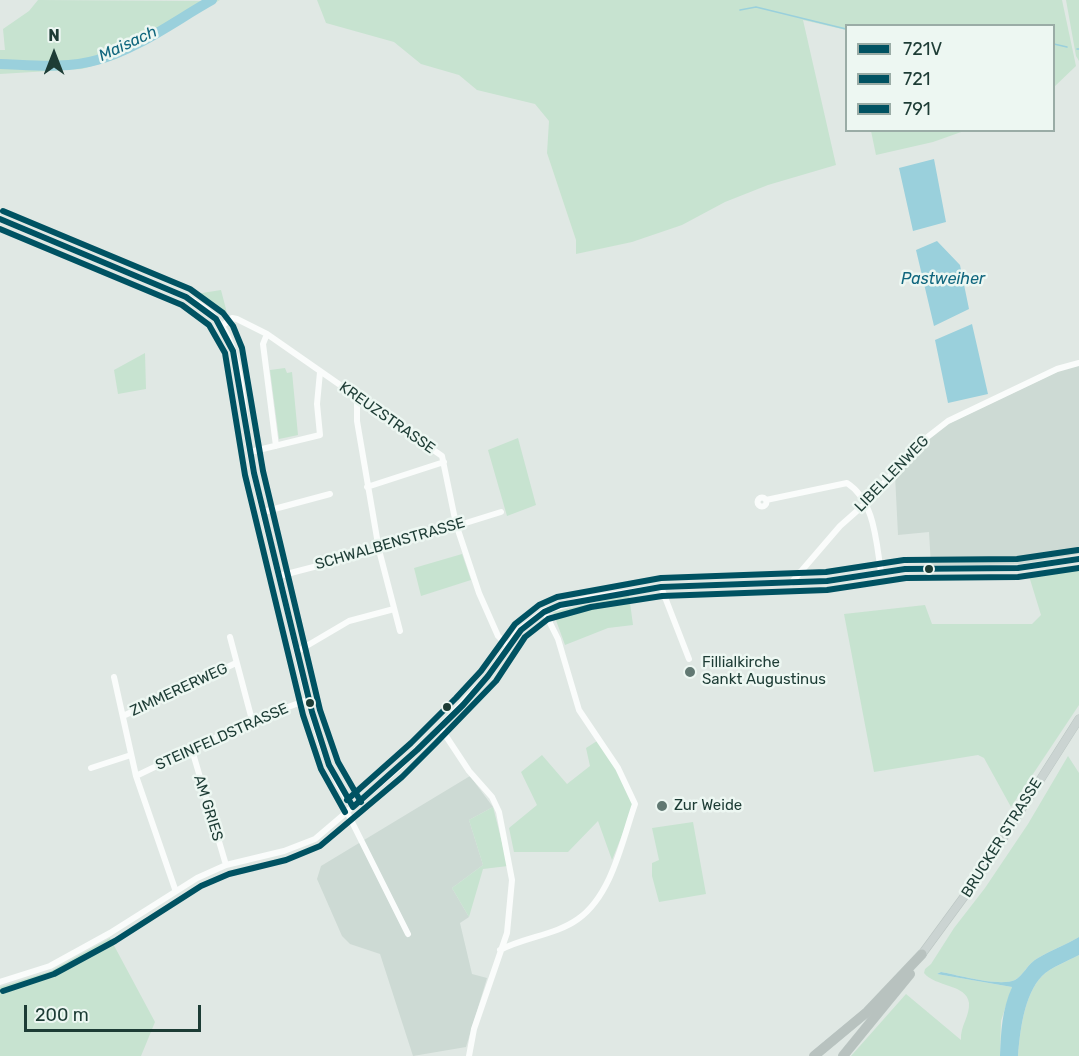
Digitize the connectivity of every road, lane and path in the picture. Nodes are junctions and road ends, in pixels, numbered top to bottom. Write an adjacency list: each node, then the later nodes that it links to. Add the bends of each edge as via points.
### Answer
1 (0, 219): 2 (street, via 186,297)
2 (222, 326): 3 (street, KREUZSTRASSE, via 232,318); 8 (street, via 236,361)
3 (267, 334): 5 (street, KREUZSTRASSE); 7 (street, via 263,344)
4 (1079, 363): 13 (street, LIBELLENWEG, via 1057,369 948,422 921,442)
5 (321, 372): 6 (street, KREUZSTRASSE); 7 (street, via 317,404 320,435)
6 (357, 398): 9 (street, KREUZSTRASSE, via 442,456); 10 (street)
7 (276, 446): 8 (street)
8 (250, 453): 14 (street)
9 (444, 462): 10 (street); 16 (street, KREUZSTRASSE)
10 (368, 487): 17 (street)
11 (330, 494): 14 (street)
12 (766, 500): 13 (street, via 847,483)
13 (866, 503): 19 (street); 21 (street, LIBELLENWEG, via 840,525)
14 (262, 512): 20 (street)
15 (501, 512): 16 (street, SCHWALBENSTRASSE)
16 (456, 524): 17 (street, SCHWALBENSTRASSE); 27 (street, KREUZSTRASSE, via 489,620)
17 (379, 550): 20 (street, SCHWALBENSTRASSE); 23 (street)
18 (1079, 559): 19 (street, via 1018,568)
19 (881, 572): 21 (street)
20 (279, 576): 28 (street)
21 (790, 583): 22 (street)
22 (661, 587): 24 (street, via 590,598); 29 (street)
23 (394, 609): 25 (street); 28 (street, via 349,621)
24 (544, 611): 27 (street, via 518,631); 45 (street, via 558,639 579,710 618,768 635,804 607,882 596,901 578,919)
25 (400, 631)
26 (230, 637): 30 (street)
27 (508, 646): 36 (street, via 489,675)
28 (298, 651): 32 (street)
29 (689, 659)
30 (236, 663): 33 (street, ZIMMERERWEG); 35 (street)
31 (114, 677): 33 (street)
32 (310, 699): 35 (street, STEINFELDSTRASSE); 41 (street, via 327,756)
33 (123, 716): 38 (street)
34 (1079, 719): 46 (main road, BRUCKER STRASSE, via 978,879)
35 (252, 720): 37 (street, STEINFELDSTRASSE)
36 (440, 728): 41 (street); 45 (street, via 469,771 492,796 499,812 512,880 510,916)
37 (192, 750): 40 (street, STEINFELDSTRASSE); 42 (street, AM GRIES)
38 (131, 755): 39 (street); 40 (street)
39 (91, 768)
40 (136, 776): 43 (street)
41 (350, 809): 42 (street, via 310,841); 44 (street)
42 (226, 865): 43 (street)
43 (175, 890): 47 (street, via 50,966)
44 (408, 934)
45 (500, 950): 48 (street)
46 (922, 954): 49 (highway, via 867,1012); 50 (highway, via 902,986)
47 (0, 982)
48 (469, 1056)
49 (814, 1056)
50 (843, 1056)

